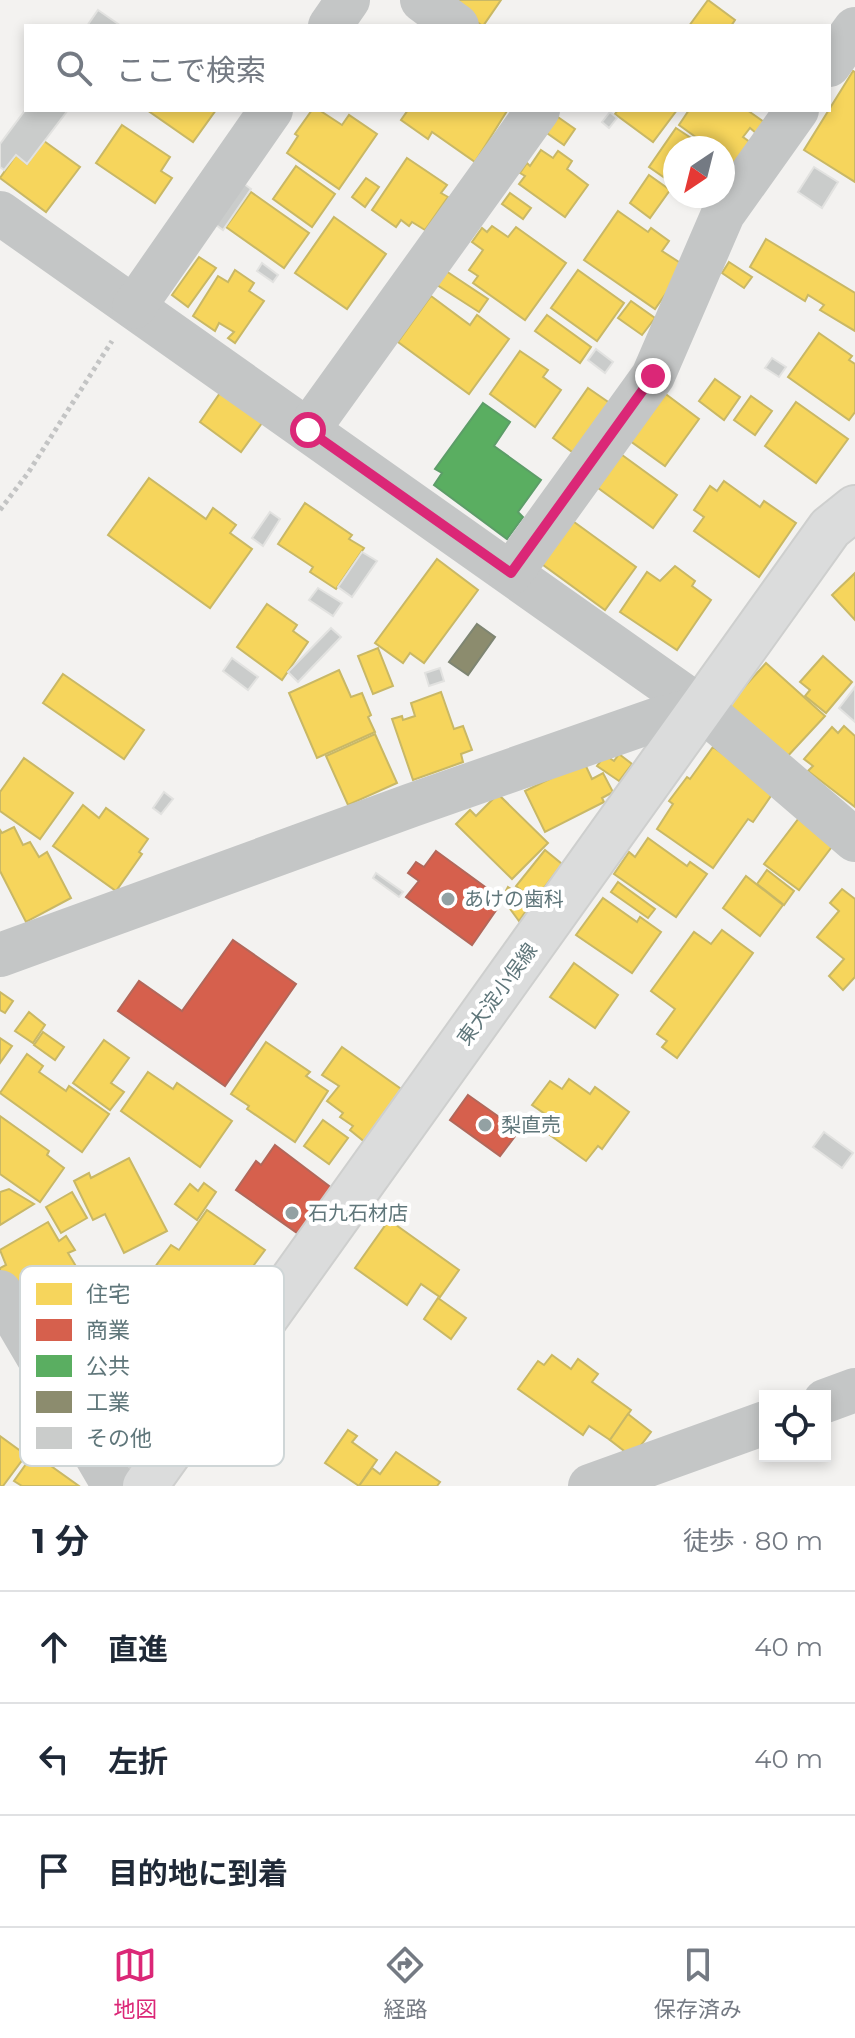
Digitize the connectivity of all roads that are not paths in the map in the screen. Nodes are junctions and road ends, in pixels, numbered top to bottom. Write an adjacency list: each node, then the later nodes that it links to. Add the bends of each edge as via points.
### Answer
1 (348, 0): 3 (street)
2 (422, 0): 4 (street)
3 (331, 24)
4 (454, 24)
5 (855, 29): 6 (street)
6 (831, 62)
7 (270, 112): 11 (street)
8 (537, 112): 12 (street)
9 (796, 112): 14 (street, via 723,214 653,376)
10 (0, 213): 11 (street)
11 (126, 320): 12 (street)
12 (308, 430): 14 (street)
13 (855, 508): 15 (main road, 東大淀小俣線, via 830,528)
14 (511, 573): 15 (street)
15 (701, 708): 16 (street); 17 (street, via 427,800); 19 (main road, 東大淀小俣線)
16 (855, 840)
17 (0, 955)
18 (0, 1292): 20 (street)
19 (284, 1292)
20 (20, 1326)
21 (855, 1390): 22 (street)
22 (831, 1399)
23 (759, 1425): 28 (street)
24 (102, 1466): 26 (street)
25 (159, 1466): 27 (main road, 東大淀小俣線)
26 (114, 1486)
27 (145, 1486)
28 (590, 1486)

